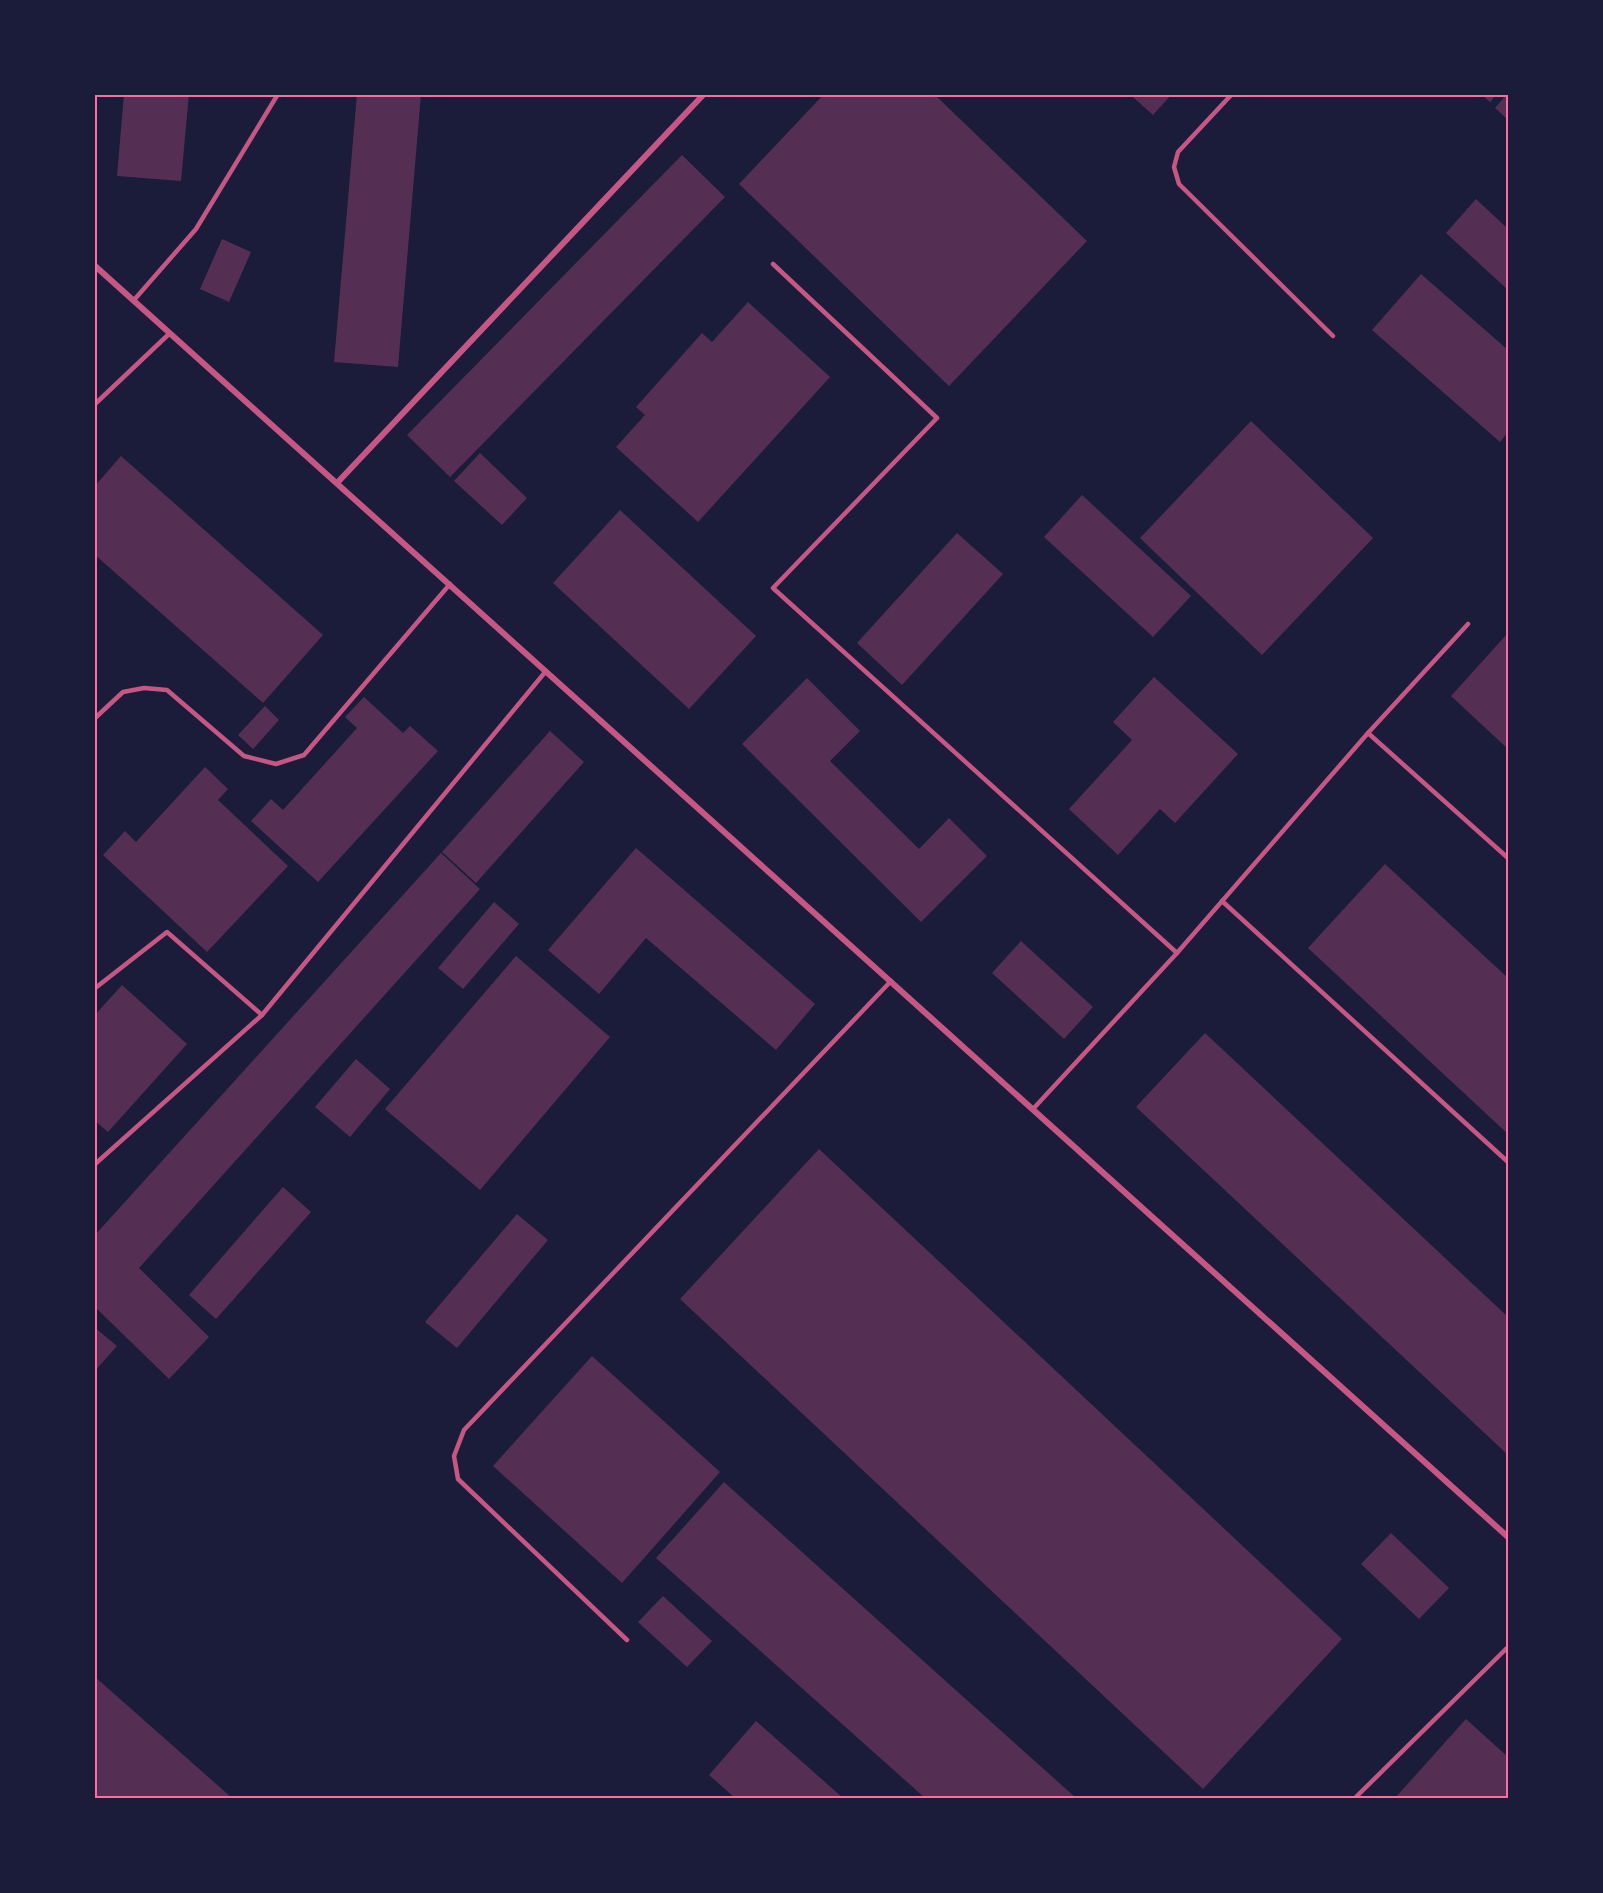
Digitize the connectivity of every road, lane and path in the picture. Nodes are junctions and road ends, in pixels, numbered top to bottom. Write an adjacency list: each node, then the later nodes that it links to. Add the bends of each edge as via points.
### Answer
1 (278, 94): 6 (lane, via 196,229)
2 (704, 94): 10 (street)
3 (1232, 94): 8 (lane, via 1178,152 1174,167 1179,184)
4 (94, 264): 6 (street)
5 (773, 264): 18 (lane, via 937,418 773,588)
6 (134, 300): 7 (street)
7 (170, 333): 9 (lane); 10 (street)
8 (1333, 336)
9 (94, 405)
10 (337, 483): 11 (street)
11 (450, 584): 13 (street); 14 (lane, via 304,755 276,764 244,756 167,690 144,688 123,692)
12 (1468, 624): 15 (lane)
13 (546, 671): 19 (street); 21 (lane)
14 (94, 719)
15 (1368, 733): 16 (lane); 17 (lane)
16 (1509, 858)
17 (1222, 901): 18 (lane); 23 (lane)
18 (1177, 953): 22 (lane)
19 (891, 981): 22 (street); 26 (lane, via 464,1430 454,1456 458,1479)
20 (94, 989): 21 (lane, via 167,932)
21 (262, 1015): 24 (lane)
22 (1033, 1109): 25 (street)
23 (1509, 1162)
24 (94, 1165)
25 (1509, 1538)
26 (627, 1640)
27 (1509, 1647): 28 (lane)
28 (1355, 1798)

